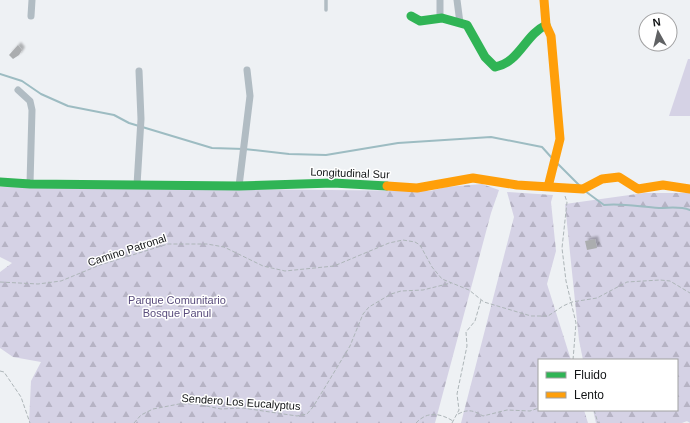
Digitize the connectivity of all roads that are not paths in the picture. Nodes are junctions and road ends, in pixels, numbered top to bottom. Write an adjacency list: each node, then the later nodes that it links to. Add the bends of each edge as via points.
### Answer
1 (32, 0): 7 (street)
2 (326, 0): 6 (lane)
3 (440, 0): 9 (street)
4 (457, 0): 10 (street)
5 (544, 0): 11 (street)
6 (326, 10)
7 (31, 16)
8 (411, 16): 9 (street, via 424,23)
9 (440, 18): 10 (street, via 449,23)
10 (460, 22): 11 (street, via 467,25 485,56 495,67 502,67 511,62 529,37 538,28)
11 (546, 25): 19 (street, via 551,36 560,139)
12 (247, 70): 18 (street, via 250,96)
13 (139, 72): 17 (street, via 141,119)
14 (18, 90): 16 (street, via 30,101 32,110)
15 (0, 182): 16 (street, Longitudinal Sur)
16 (30, 184): 17 (street, Longitudinal Sur)
17 (137, 185): 18 (street, Longitudinal Sur)
18 (239, 186): 19 (street, Longitudinal Sur, via 333,183 417,188 473,178)
19 (548, 187): 20 (street, Longitudinal Sur, via 583,189 602,179 619,177 638,189 663,185)
20 (690, 189)

